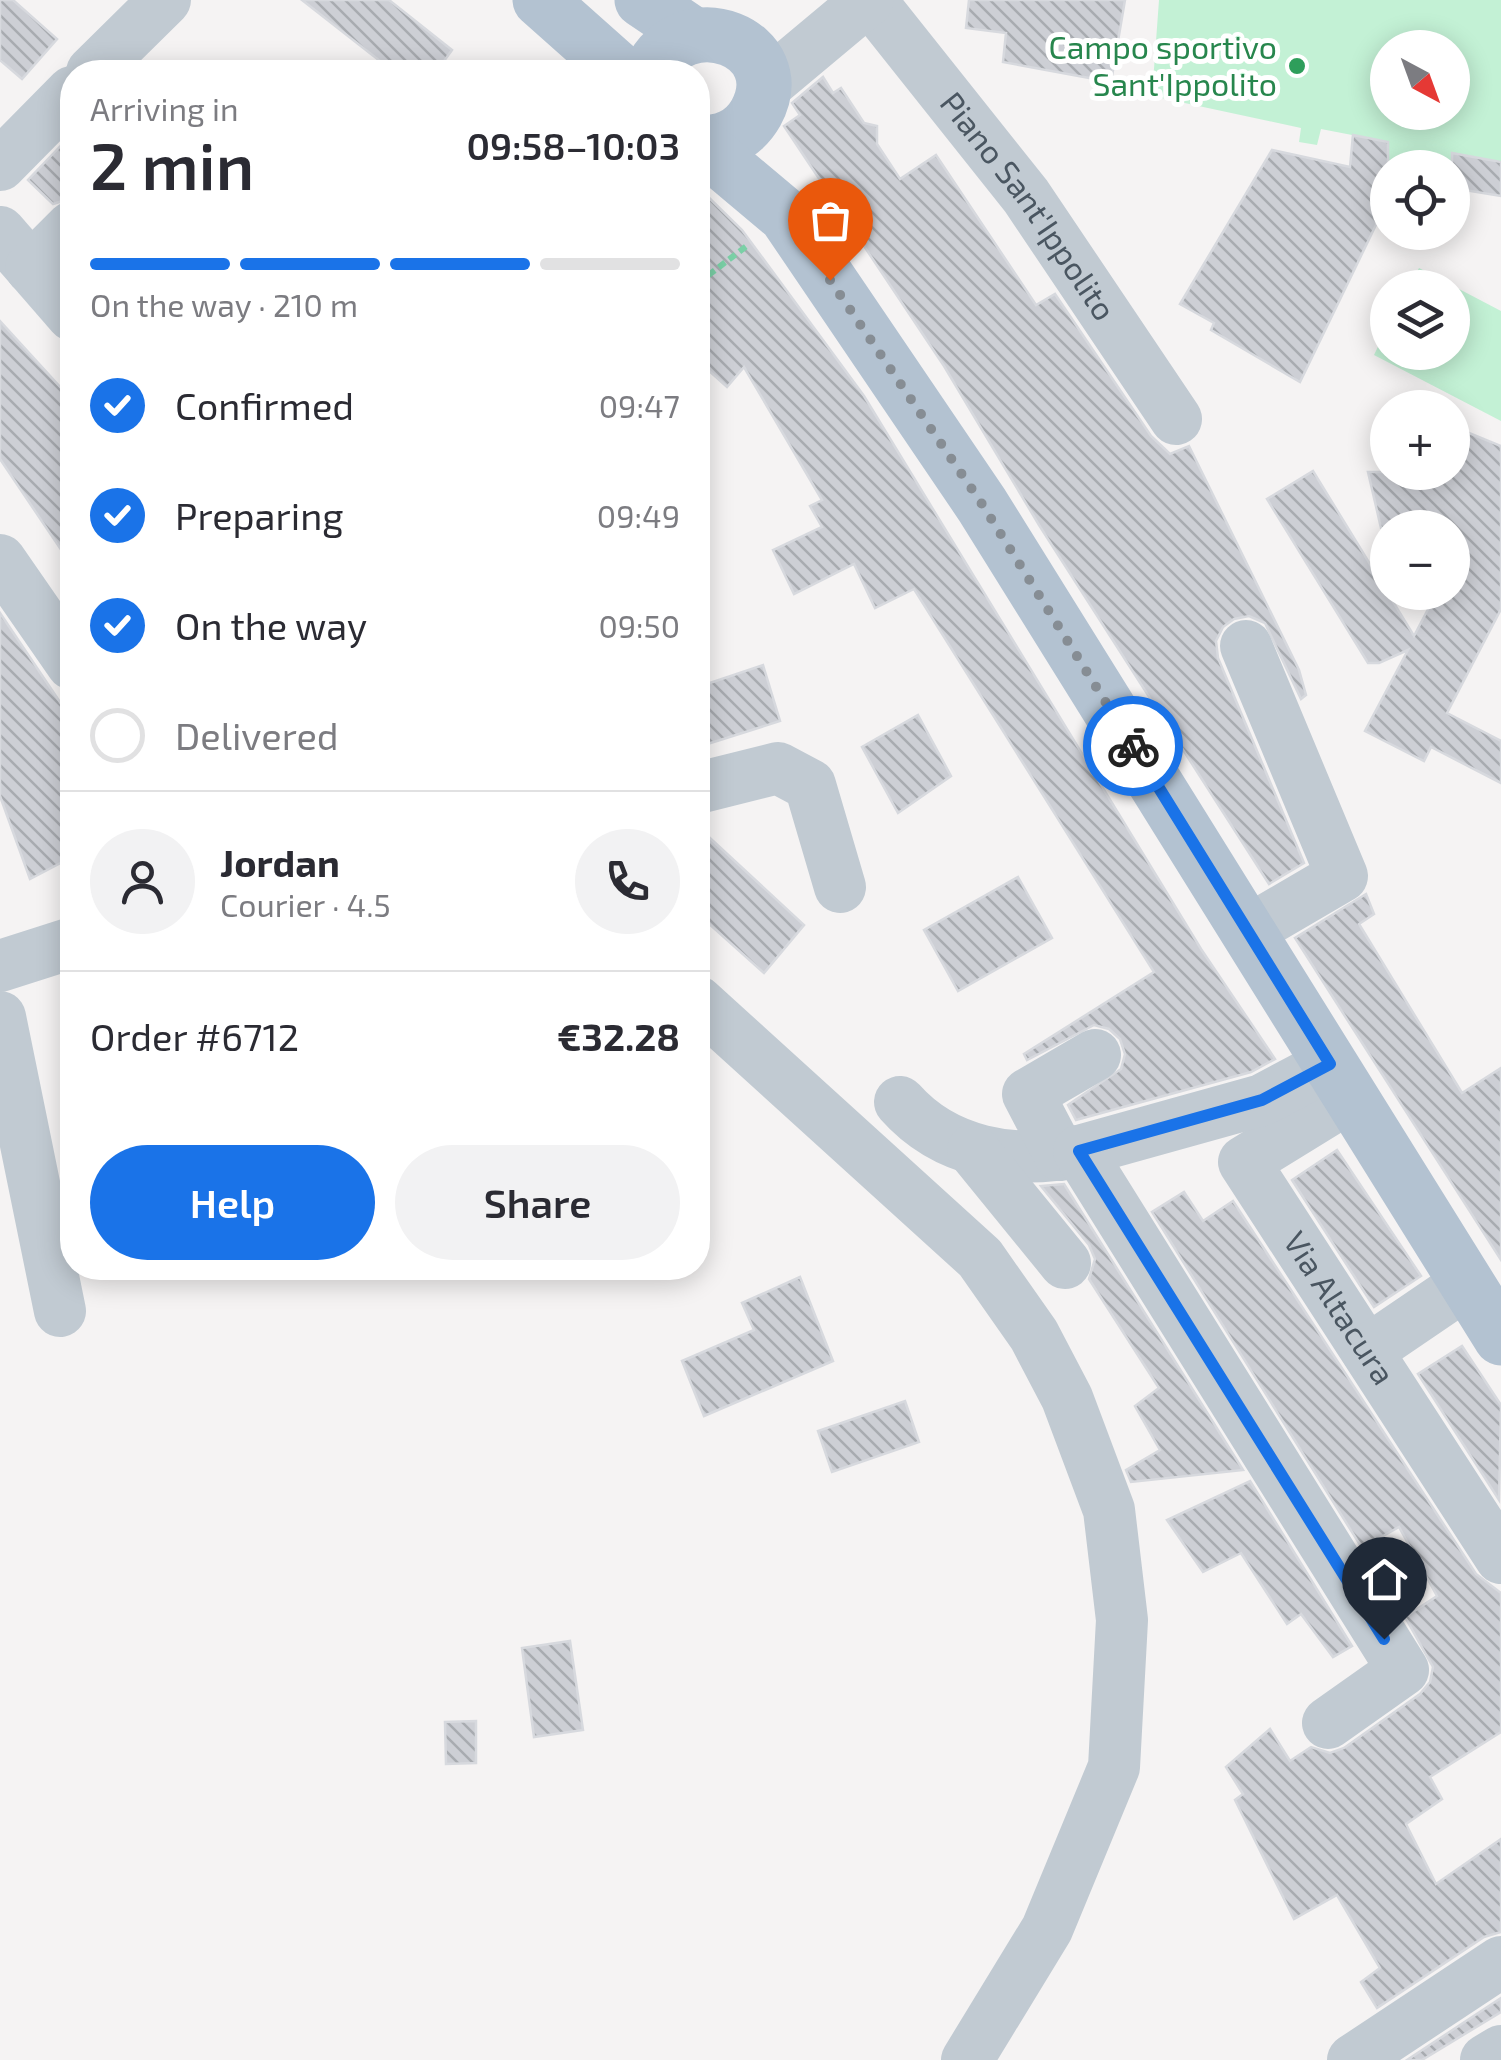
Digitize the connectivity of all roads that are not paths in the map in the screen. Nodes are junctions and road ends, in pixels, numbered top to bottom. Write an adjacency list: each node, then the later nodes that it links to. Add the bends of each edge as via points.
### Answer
1 (165, 0): 5 (street)
2 (540, 0): 6 (main road)
3 (642, 0): 10 (main road)
4 (862, 6): 10 (street, Piano Sant'Ippolito); 19 (street, Piano Sant'Ippolito, via 1026,196)
5 (116, 60)
6 (608, 60)
7 (655, 60): 8 (main road, via 658,54)
8 (687, 60)
9 (710, 65): 10 (main road)
10 (736, 70): 12 (main road, via 737,135); 15 (main road)
11 (60, 104): 14 (street)
12 (710, 141)
13 (710, 153): 15 (main road)
14 (0, 165)
15 (786, 216): 25 (main road, via 982,504)
16 (60, 231): 17 (street)
17 (16, 250): 18 (street)
18 (60, 301)
19 (1176, 419)
20 (0, 560): 22 (street)
21 (1246, 646): 25 (street, via 1342,876)
22 (60, 647)
23 (710, 785): 24 (street, via 778,768 810,785)
24 (840, 887)
25 (1248, 931): 31 (main road)
26 (60, 947): 27 (street)
27 (0, 966)
28 (710, 1013): 46 (street, via 980,1258 1034,1335 1067,1398 1109,1510 1122,1620 1114,1767 1047,1930)
29 (0, 1017): 38 (street)
30 (1095, 1055): 34 (street, via 1028,1094)
31 (1341, 1080): 34 (street, via 1262,1100); 36 (main road); 40 (street, Via Altacura, via 1244,1162)
32 (900, 1102): 33 (street, via 921,1126)
33 (973, 1150): 34 (street); 35 (street)
34 (1082, 1166): 37 (street, via 1139,1199); 42 (street, via 1404,1670)
35 (1065, 1263)
36 (1467, 1282): 39 (main road); 40 (street)
37 (1208, 1302)
38 (60, 1311)
39 (1501, 1338)
40 (1367, 1352): 41 (street, Via Altacura)
41 (1497, 1544)
42 (1328, 1723)
43 (1501, 1962): 45 (street)
44 (1501, 2051): 47 (street)
45 (1352, 2059)
46 (968, 2060)
47 (1486, 2060)

